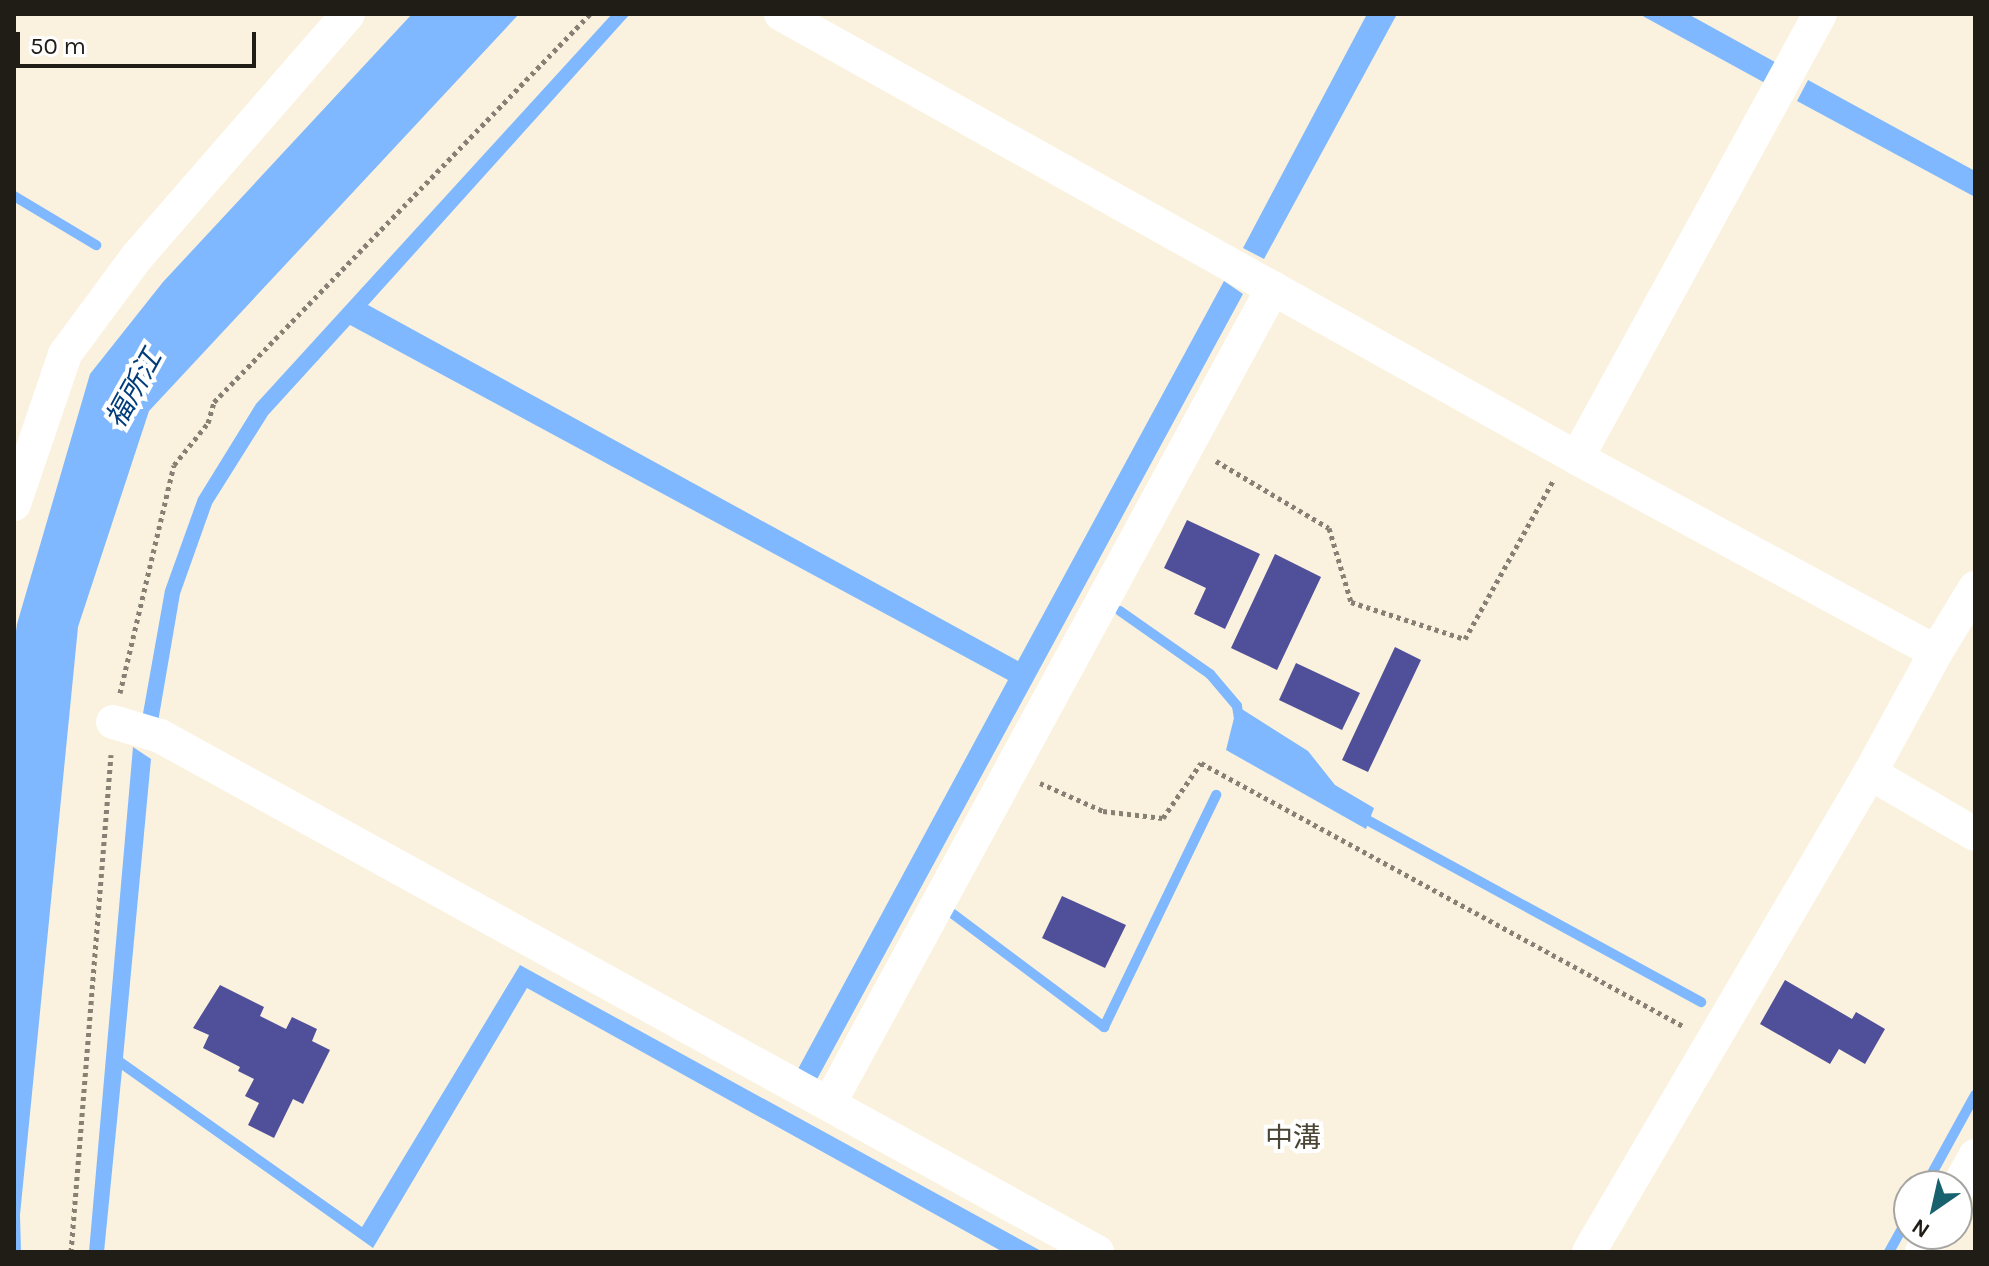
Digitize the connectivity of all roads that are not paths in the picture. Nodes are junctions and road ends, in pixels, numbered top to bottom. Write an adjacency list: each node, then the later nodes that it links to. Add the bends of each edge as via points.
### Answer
1 (348, 14): 6 (street, via 136,258 65,354)
2 (781, 14): 4 (street)
3 (1820, 14): 5 (street)
4 (1273, 288): 5 (street); 12 (street)
5 (1573, 455): 8 (street)
6 (14, 504)
7 (1975, 588): 8 (street)
8 (1936, 652): 10 (street)
9 (113, 722): 12 (street, via 160,736)
10 (1870, 773): 11 (street); 14 (street)
11 (1975, 834)
12 (829, 1104): 13 (street)
13 (1097, 1252)
14 (1589, 1252)

